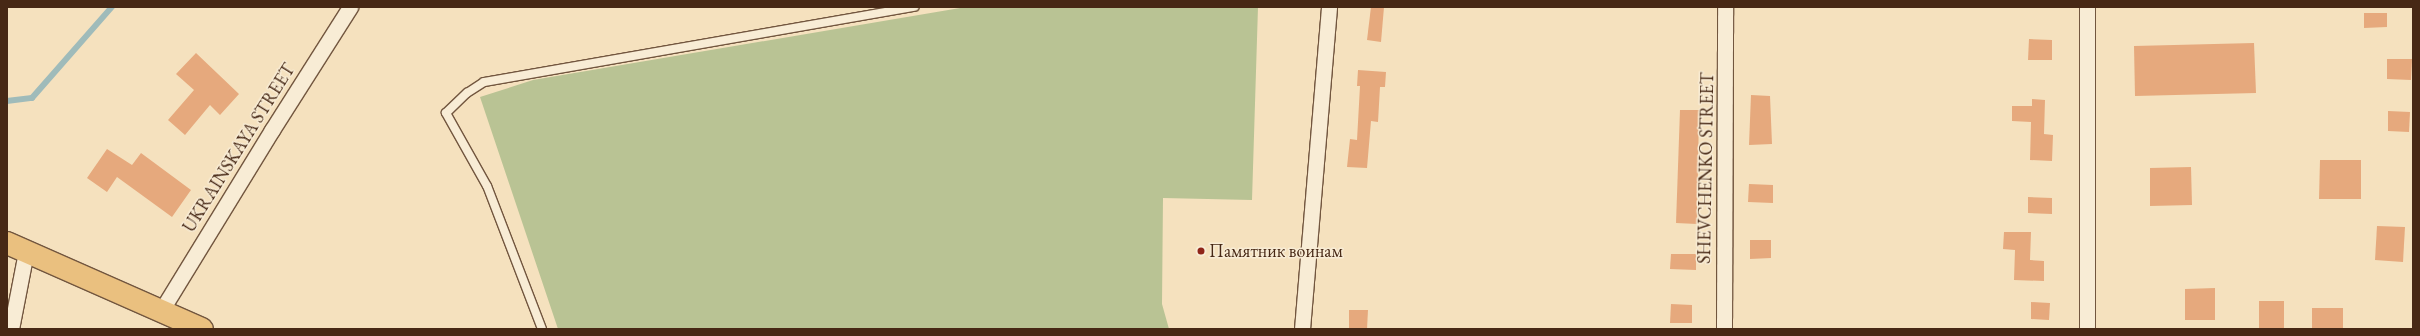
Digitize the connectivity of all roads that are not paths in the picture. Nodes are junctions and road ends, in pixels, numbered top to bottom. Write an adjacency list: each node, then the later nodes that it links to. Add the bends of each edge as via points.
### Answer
1 (350, 7): 7 (street, UKRAINSKAYA STREET)
2 (915, 7): 10 (lane, via 484,82 467,93 446,113 487,186)
3 (1329, 7): 11 (street)
4 (1725, 7): 12 (street, SHEVCHENKO STREET)
5 (2087, 7): 13 (street)
6 (17, 248): 7 (highway); 8 (street)
7 (161, 311): 9 (highway)
8 (11, 329)
9 (202, 329)
10 (542, 329)
11 (1302, 329)
12 (1724, 329)
13 (2087, 329)

